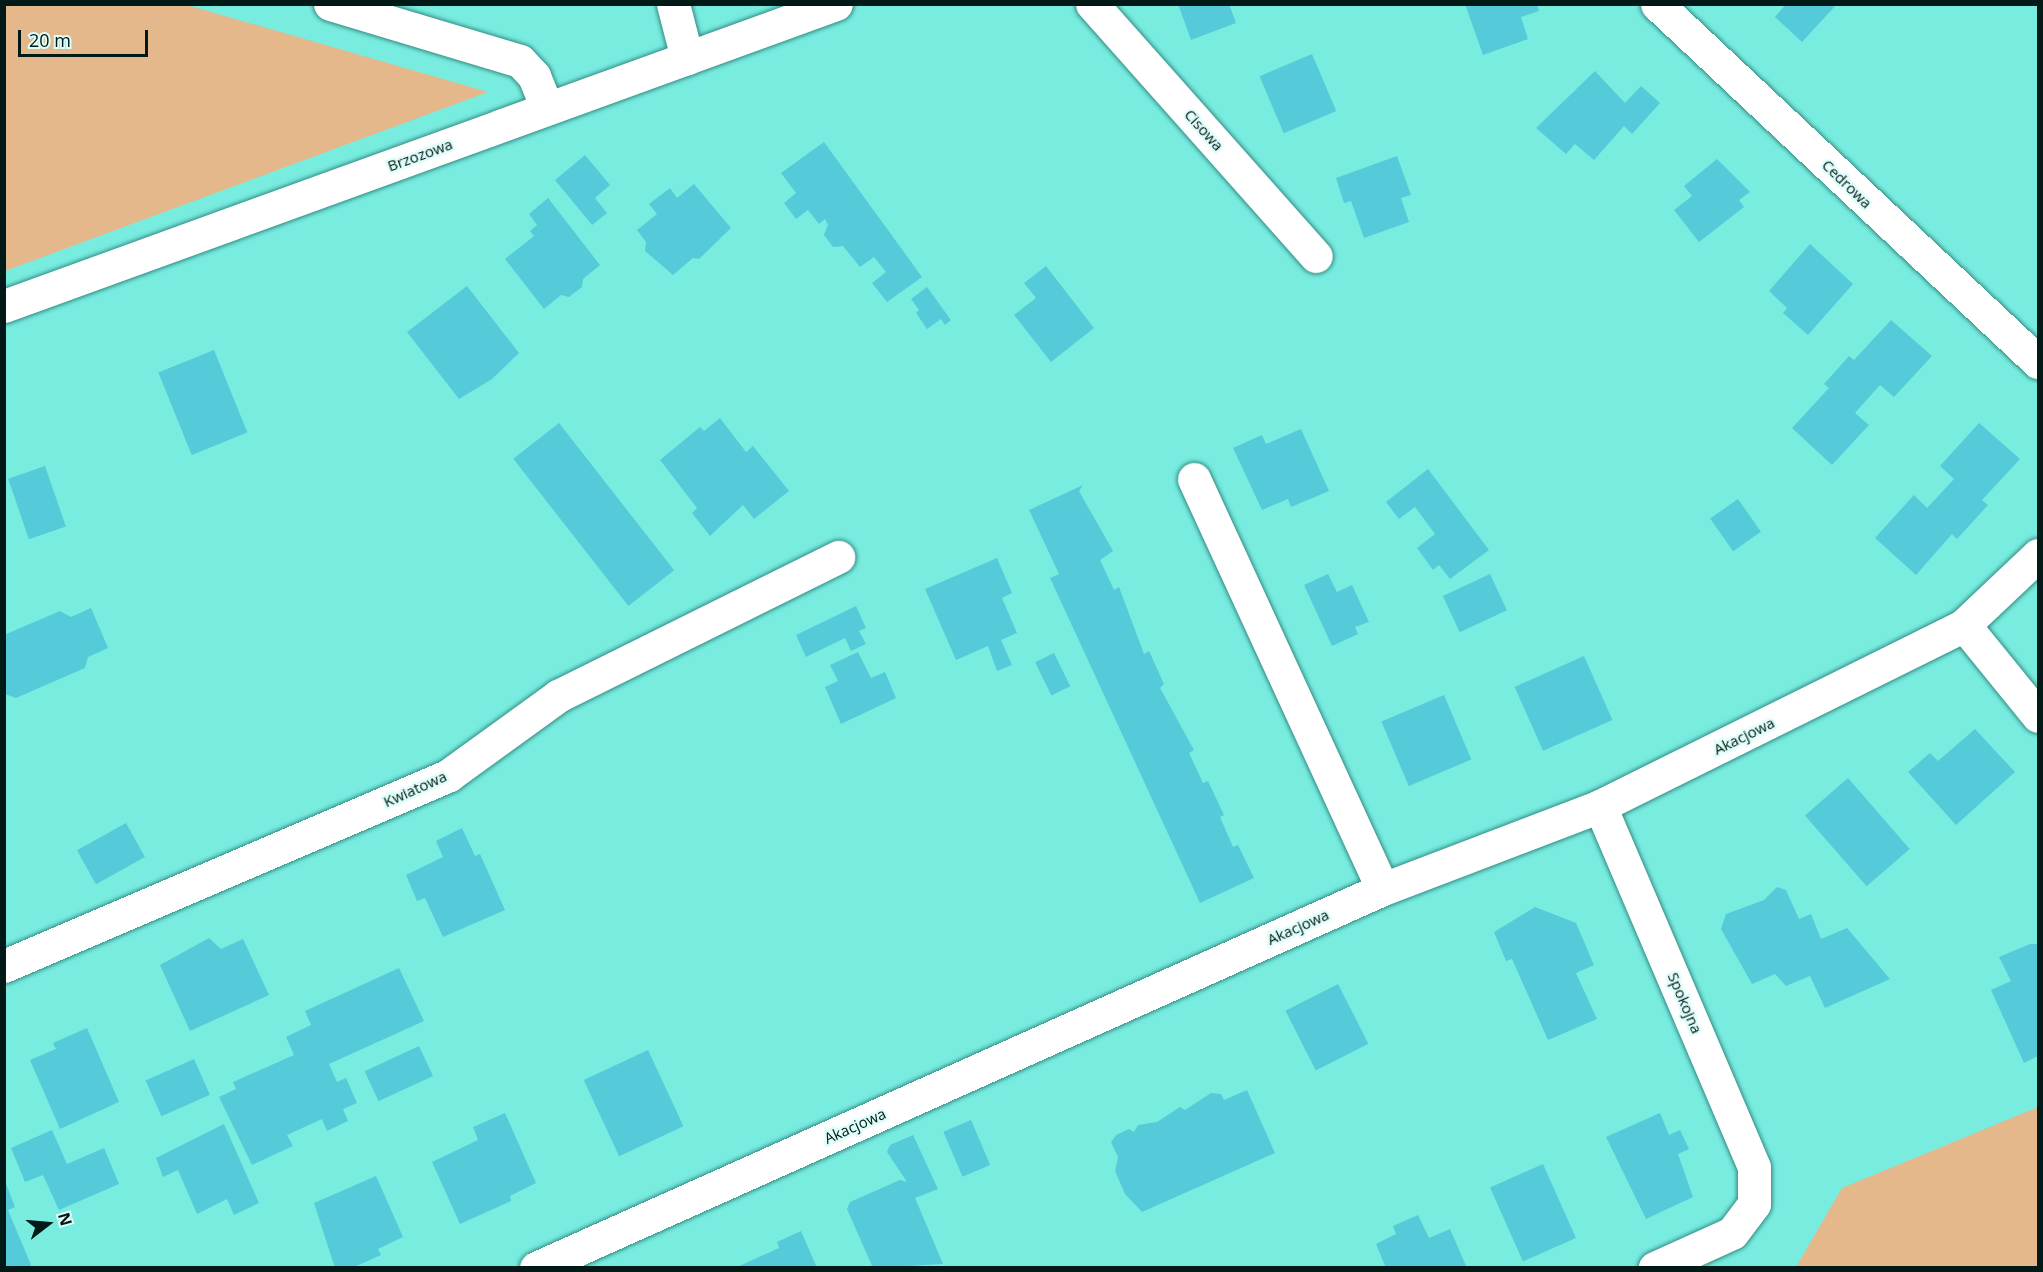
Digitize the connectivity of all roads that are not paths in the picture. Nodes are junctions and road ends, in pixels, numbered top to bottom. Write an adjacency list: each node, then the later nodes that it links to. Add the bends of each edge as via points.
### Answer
1 (330, 4): 7 (street, via 520,62 534,76)
2 (673, 4): 6 (street)
3 (836, 4): 6 (street, Brzozowa)
4 (1092, 4): 8 (street, Cisowa)
5 (1658, 4): 10 (street, Cedrowa)
6 (687, 58): 7 (street, Brzozowa)
7 (547, 108): 9 (street, Brzozowa)
8 (1316, 256)
9 (4, 306)
10 (2038, 362)
11 (1194, 478): 17 (street)
12 (2038, 555): 14 (street, Akacjowa)
13 (838, 557): 18 (street, Kwiatowa, via 558,696 449,775)
14 (1964, 625): 15 (street); 16 (street, Akacjowa)
15 (2038, 716)
16 (1600, 806): 17 (street, Akacjowa); 20 (street, Spokojna, via 1754,1167 1754,1204 1732,1233)
17 (1383, 889): 19 (street, Akacjowa)
18 (4, 966)
19 (556, 1264)
20 (1655, 1268)

